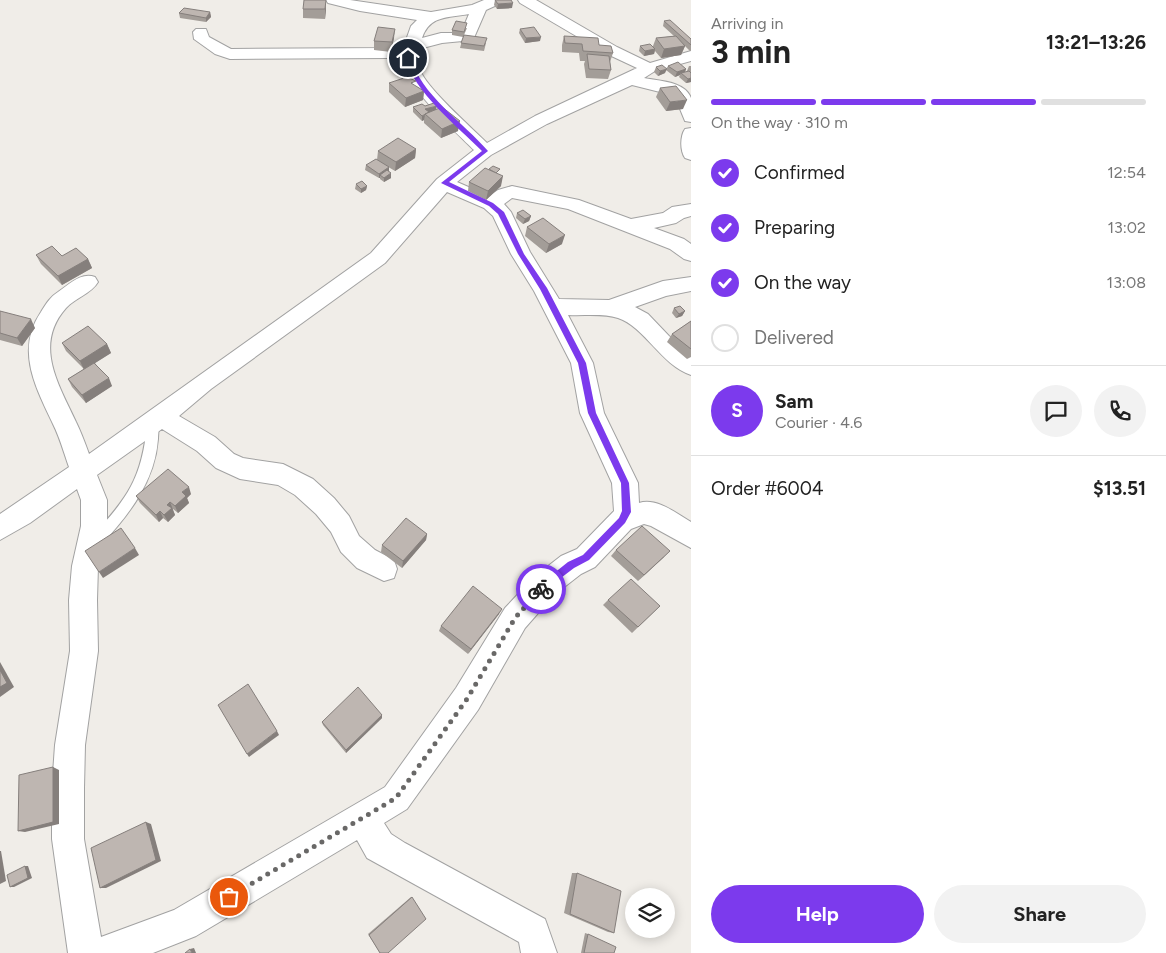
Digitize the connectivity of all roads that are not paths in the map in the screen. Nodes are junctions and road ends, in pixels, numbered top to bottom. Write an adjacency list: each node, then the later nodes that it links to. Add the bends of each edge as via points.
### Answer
1 (333, 0): 5 (street)
2 (496, 0): 4 (street)
3 (525, 0): 9 (street)
4 (480, 7): 5 (street); 7 (street, via 467,37)
5 (431, 17): 7 (street, via 419,26)
6 (201, 32): 7 (street, via 202,39 230,54 388,53)
7 (412, 44): 13 (street, via 408,58 411,70 434,100)
8 (691, 56): 9 (street)
9 (649, 68): 10 (street)
10 (631, 79): 11 (street, via 671,88 689,109); 13 (street, via 541,120)
11 (691, 117)
12 (691, 133): 14 (street)
13 (485, 151): 15 (street)
14 (691, 154)
15 (444, 183): 16 (street); 25 (street, via 378,258 203,383)
16 (491, 204): 18 (street, via 512,192 572,204); 22 (street, via 501,212)
17 (691, 210): 18 (street)
18 (630, 226): 19 (street, via 677,244)
19 (691, 254)
20 (88, 282): 26 (street, via 59,302 42,327 39,344 39,358 52,402 65,423)
21 (691, 284): 23 (street, via 663,289)
22 (552, 306): 23 (street); 27 (street, via 582,363 592,413 625,483 627,512)
23 (610, 308): 24 (street, via 635,316)
24 (691, 366)
25 (157, 420): 26 (street); 30 (lane, via 150,462 142,480 126,507); 31 (street, via 206,444 225,461 240,468 283,475 304,487 340,524 350,544 366,559)
26 (83, 471): 28 (street); 30 (street, via 94,500 94,526)
27 (622, 521): 29 (street, via 644,513 656,515); 32 (street, via 586,558 544,586 515,618 467,699 396,798)
28 (0, 528)
29 (691, 536)
30 (89, 548): 33 (street, via 83,600 84,651 70,745 68,839)
31 (384, 569)
32 (363, 819): 34 (street, via 184,924); 35 (street, via 380,846 393,856 533,931)
33 (86, 953)
34 (106, 953)
35 (539, 953)

